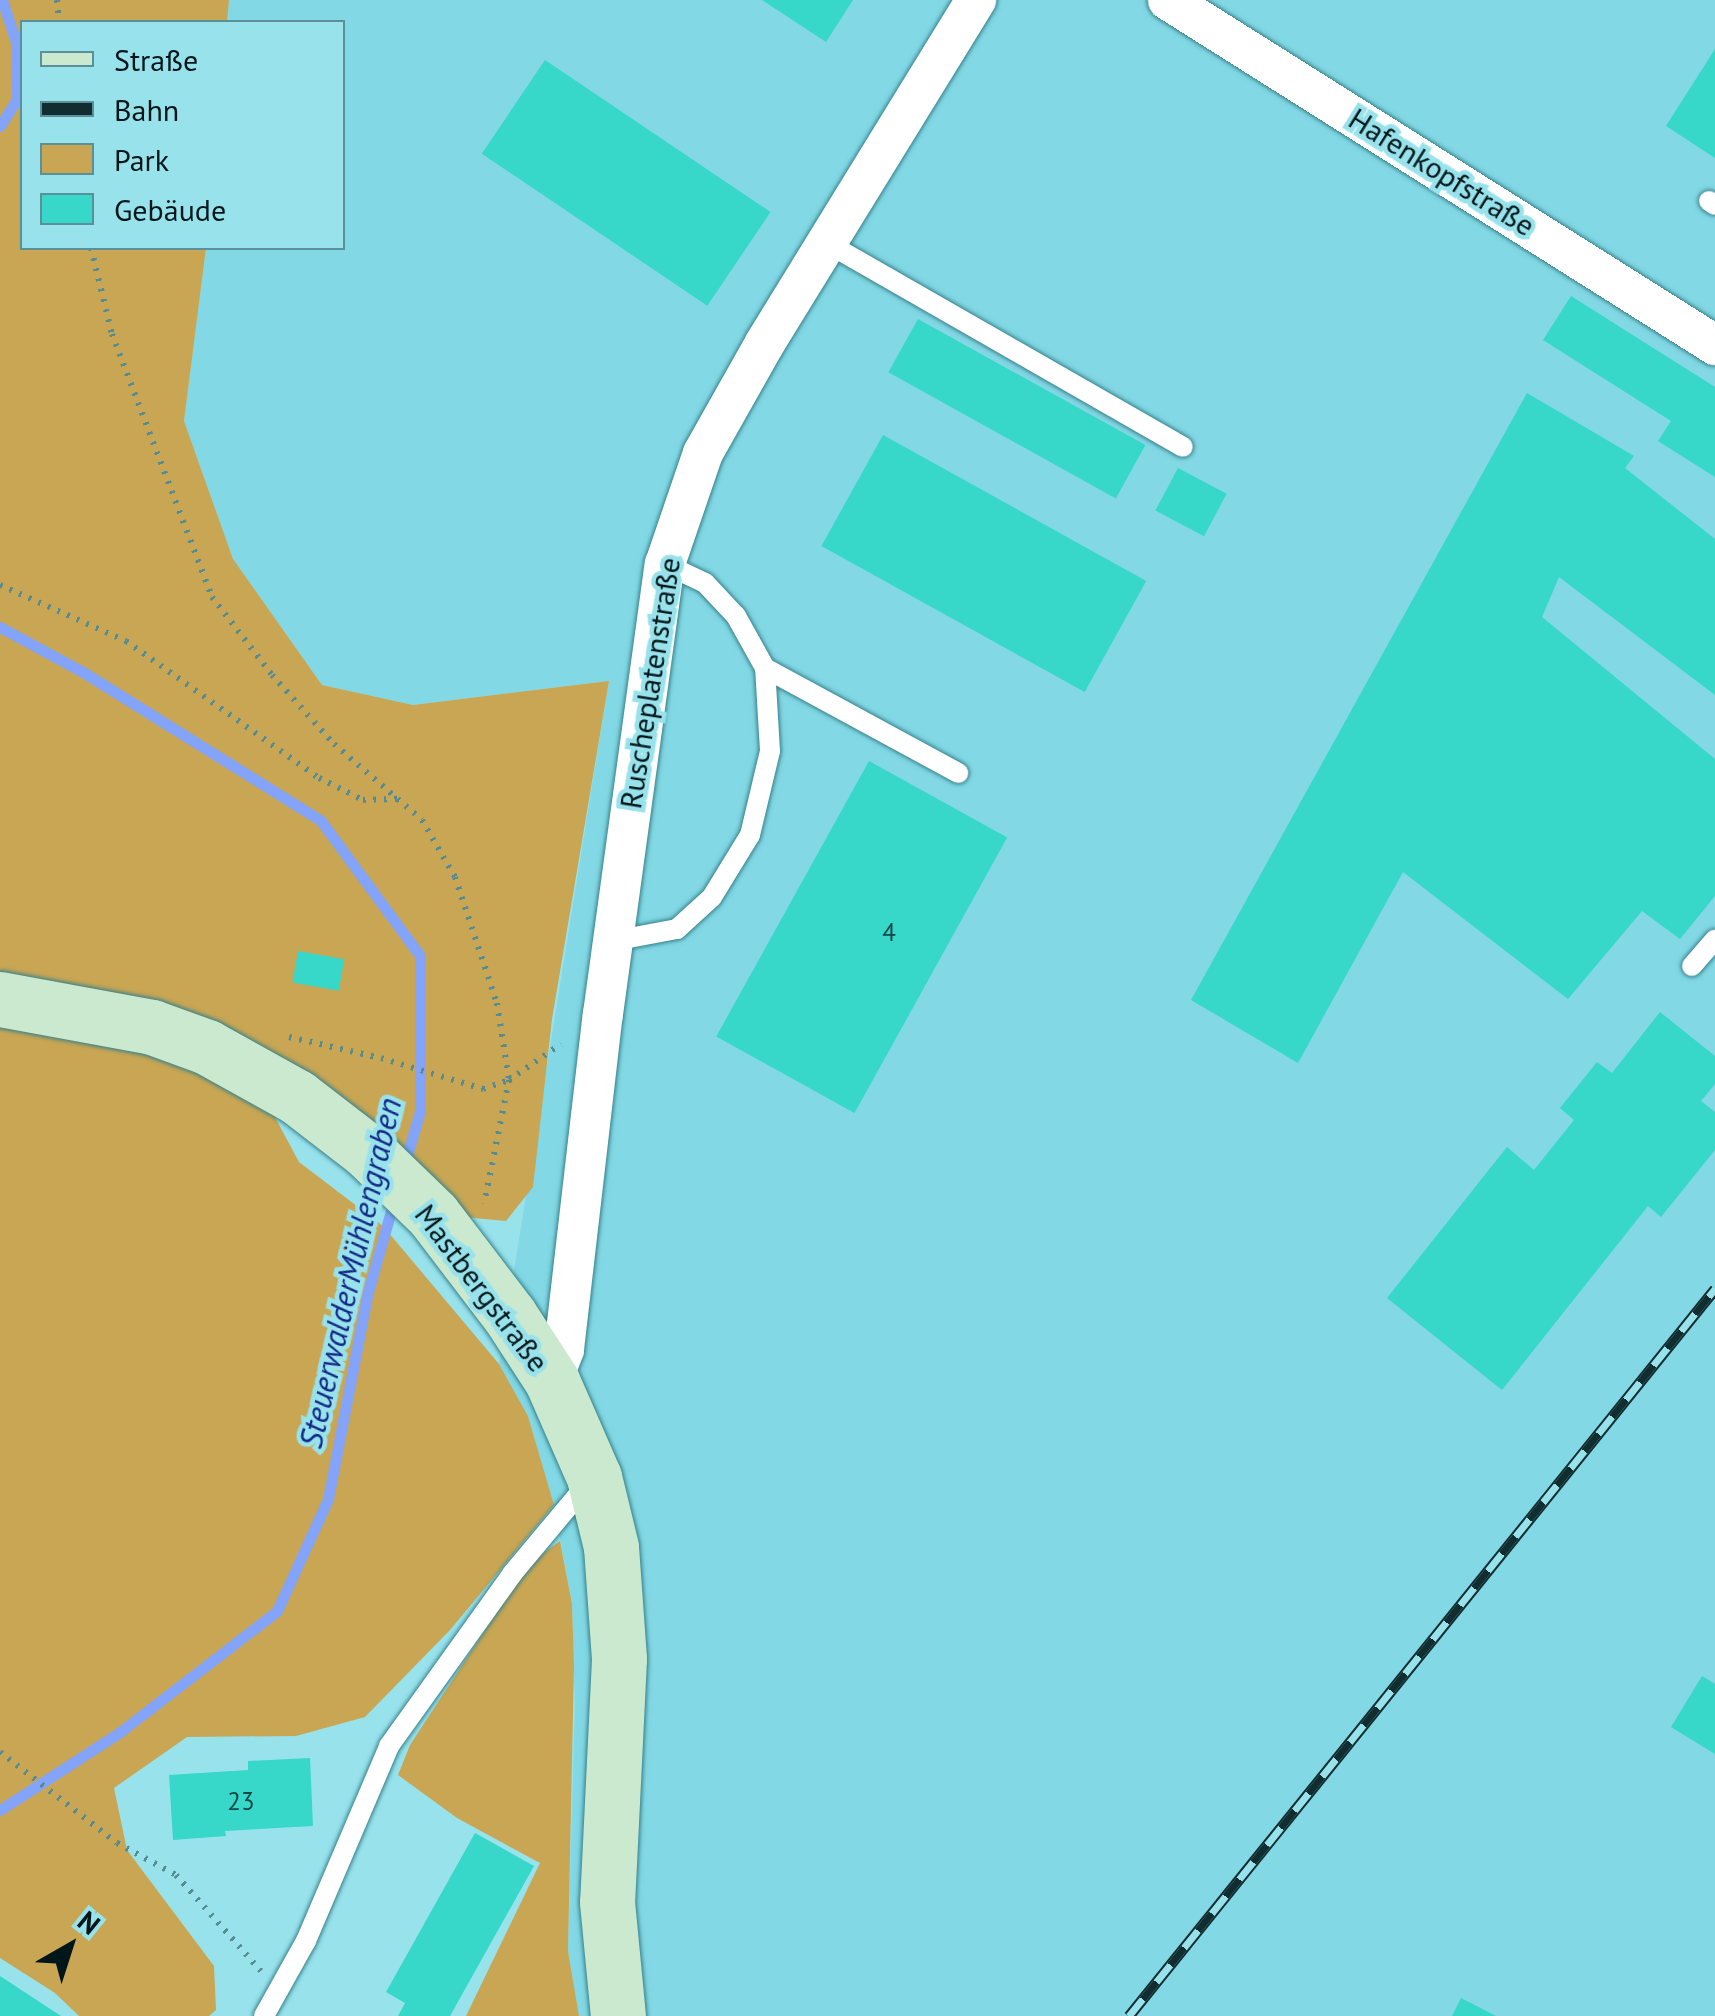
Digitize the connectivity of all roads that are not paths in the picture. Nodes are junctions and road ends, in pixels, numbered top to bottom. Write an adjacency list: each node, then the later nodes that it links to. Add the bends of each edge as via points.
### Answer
1 (976, 0): 3 (street, Ruscheplatenstraße)
2 (1168, 0): 4 (street, Hafenkopfstraße)
3 (827, 243): 5 (lane); 6 (street, Ruscheplatenstraße, via 703,453)
4 (1715, 345)
5 (1183, 447)
6 (665, 564): 7 (lane, via 706,583); 10 (street, Ruscheplatenstraße)
7 (765, 668): 8 (lane); 10 (lane, via 770,750 750,835 712,898 677,928)
8 (958, 773)
9 (1715, 940): 11 (lane)
10 (613, 941): 13 (street, Ruscheplatenstraße, via 564,1349)
11 (1692, 966)
12 (0, 999): 13 (main road, Mastbergstraße, via 116,1018 207,1047 297,1097 367,1151 433,1215)
13 (552, 1382): 14 (main road, Mastbergstraße)
14 (594, 1477): 15 (lane, via 512,1574 388,1746 306,1941); 16 (main road, Mastbergstraße, via 618,1611 607,1902)
15 (264, 2016)
16 (618, 2016)

